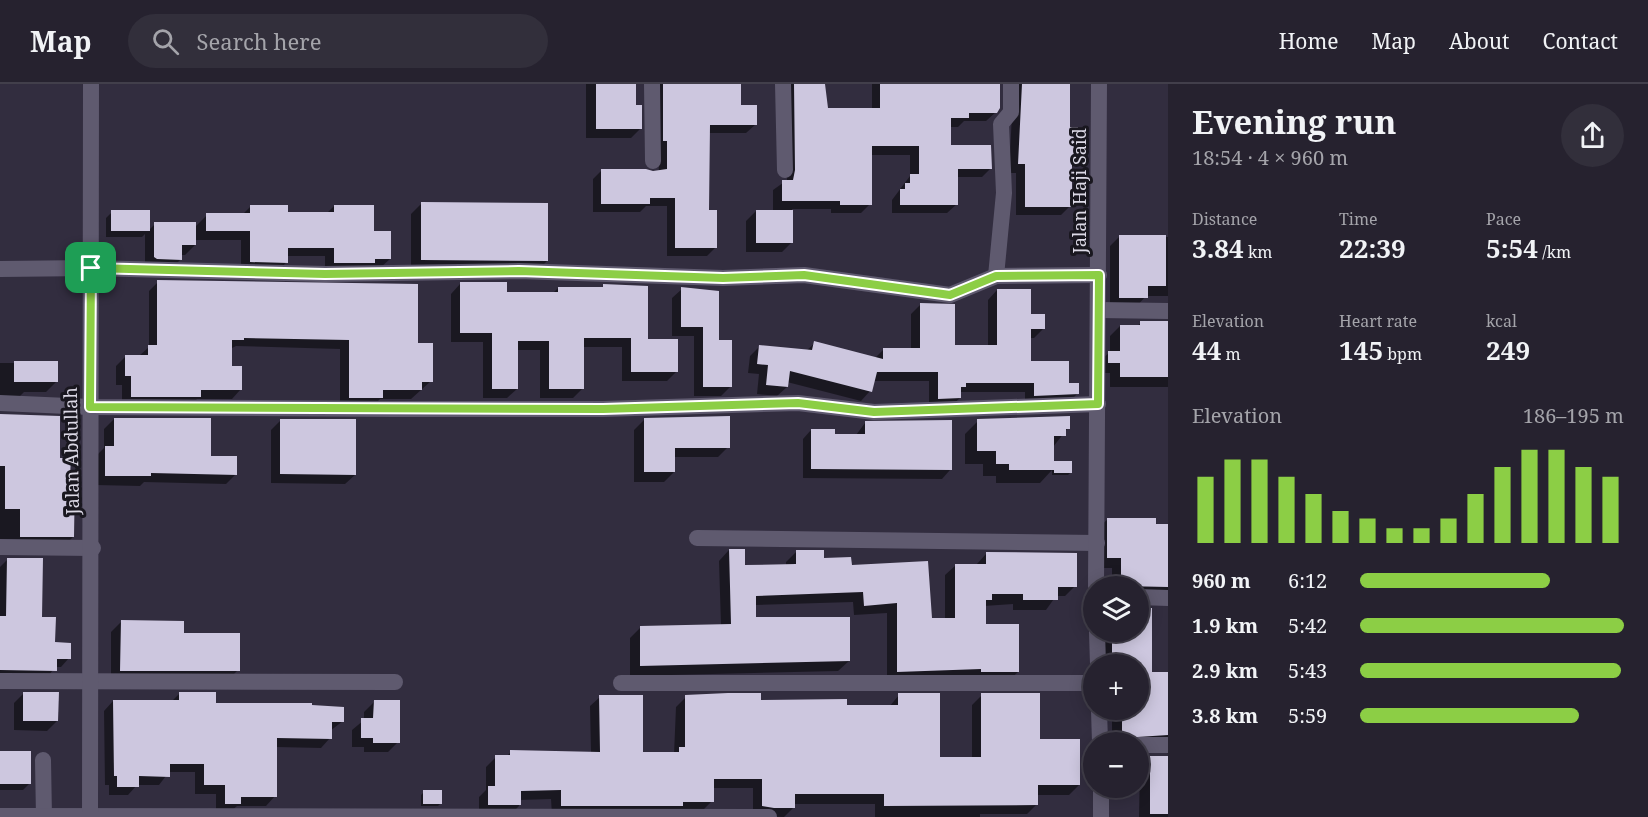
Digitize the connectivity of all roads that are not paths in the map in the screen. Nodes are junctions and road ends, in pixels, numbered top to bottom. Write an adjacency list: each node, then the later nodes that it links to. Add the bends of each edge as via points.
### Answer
1 (91, 84): 8 (street, Jalan Abdullah)
2 (652, 84): 6 (street)
3 (783, 84): 7 (street)
4 (1011, 84): 11 (street, via 1011,112 1001,124 1004,193)
5 (1099, 84): 10 (street, Jalan Haji Said)
6 (653, 161)
7 (785, 170)
8 (91, 268): 9 (street); 11 (street, via 325,274 519,271 723,278 804,275 950,295); 16 (street, Jalan Abdullah)
9 (0, 269)
10 (1099, 275): 11 (street); 12 (street, Jalan Haji Said)
11 (996, 276)
12 (1099, 310): 13 (street); 15 (street, Jalan Haji Said)
13 (1168, 311)
14 (0, 404): 16 (street)
15 (1098, 404): 16 (street, via 874,412 798,403 603,409); 18 (street, Jalan Haji Said)
16 (90, 407): 20 (street, Jalan Abdullah)
17 (697, 538): 18 (street)
18 (1097, 543): 21 (street, Jalan Haji Said)
19 (0, 547): 20 (street)
20 (93, 548): 25 (street, Jalan Abdullah)
21 (1096, 576)
22 (1149, 597): 23 (street)
23 (1168, 598)
24 (0, 681): 25 (street)
25 (90, 682): 26 (street); 35 (street, Jalan Abdullah)
26 (395, 682)
27 (621, 683): 28 (street)
28 (1083, 683)
29 (1149, 745): 30 (street)
30 (1168, 745)
31 (43, 760): 34 (street)
32 (1101, 798): 37 (street)
33 (0, 816): 34 (street)
34 (44, 816): 35 (street)
35 (90, 816): 36 (street)
36 (769, 817)
37 (1101, 817)

